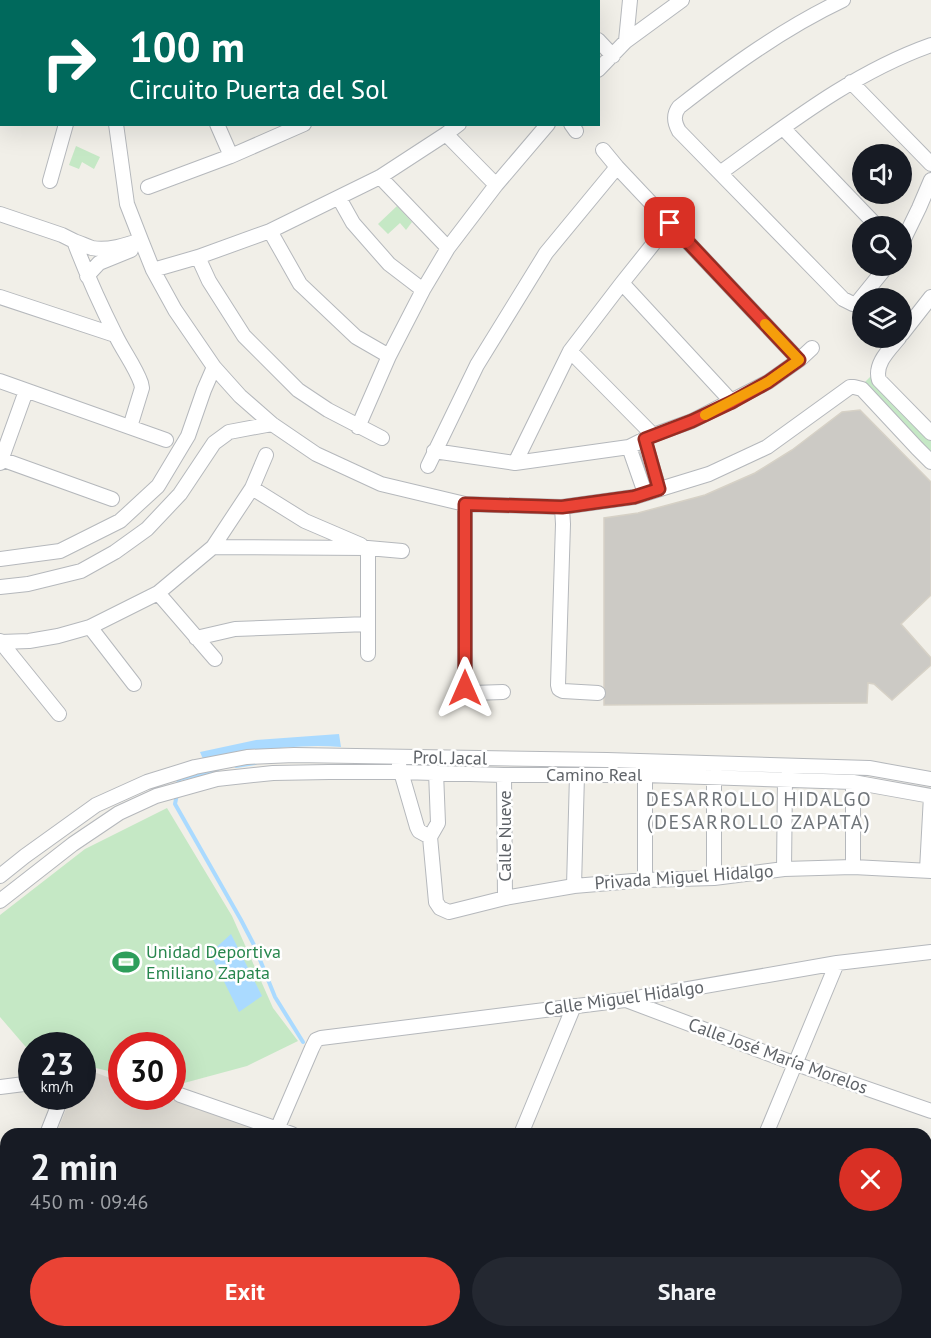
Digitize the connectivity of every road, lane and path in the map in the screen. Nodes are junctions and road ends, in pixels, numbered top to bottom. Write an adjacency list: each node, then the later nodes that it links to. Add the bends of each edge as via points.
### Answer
1 (630, 0): 4 (street)
2 (682, 0): 4 (street)
3 (843, 0): 22 (street, via 781,34 675,111 679,131)
4 (626, 41): 7 (street)
5 (600, 42): 7 (street)
6 (931, 45): 9 (street)
7 (613, 56): 8 (street)
8 (600, 68)
9 (851, 82): 16 (street); 20 (street)
10 (65, 126): 25 (street)
11 (116, 126): 35 (street, via 127,204)
12 (219, 126): 19 (street)
13 (299, 126): 19 (street)
14 (456, 126): 17 (street)
15 (546, 126): 26 (street)
16 (783, 128): 22 (street); 30 (street)
17 (446, 134): 23 (street); 26 (street)
18 (603, 150): 21 (street)
19 (231, 156): 27 (street)
20 (931, 164)
21 (617, 167): 32 (street); 66 (street, via 546,253 477,365)
22 (720, 173): 41 (street, via 843,299 857,303)
23 (380, 177): 28 (street); 36 (street)
24 (931, 180): 31 (street)
25 (50, 181)
26 (496, 185): 36 (street)
27 (148, 187)
28 (339, 198): 33 (street); 43 (street, via 353,223 389,264)
29 (0, 214): 34 (street)
30 (867, 216)
31 (912, 222)
32 (670, 223): 42 (street); 52 (street)
33 (270, 231): 38 (street); 51 (street, via 300,284 356,337)
34 (74, 241): 37 (street, via 92,248); 40 (street)
35 (142, 243): 37 (street); 39 (street)
36 (448, 248): 43 (street)
37 (124, 249): 40 (street, via 99,263)
38 (198, 257): 39 (street); 59 (street, via 244,336 298,390)
39 (157, 268): 53 (street, via 175,310)
40 (87, 276): 47 (street)
41 (879, 276)
42 (622, 283): 50 (street); 56 (street)
43 (423, 290): 51 (street)
44 (0, 297): 47 (street)
45 (931, 297): 46 (street)
46 (912, 321)
47 (115, 334): 58 (street, via 142,388)
48 (812, 348): 52 (street)
49 (891, 348): 60 (street, via 878,369 879,380)
50 (570, 351): 61 (street); 70 (street)
51 (389, 356): 59 (street)
52 (799, 360): 56 (street)
53 (214, 368): 57 (street); 80 (street, via 188,436 158,486 120,521 60,551)
54 (0, 381): 55 (street)
55 (26, 391): 58 (street); 68 (street)
56 (732, 402): 61 (street)
57 (272, 424): 75 (street, via 316,454 381,484); 81 (street, via 229,432 214,443 180,494 147,530 115,552 81,571)
58 (130, 427): 63 (street)
59 (358, 427): 62 (street)
60 (931, 434): 65 (street)
61 (649, 437): 64 (street); 72 (street)
62 (382, 438)
63 (166, 440)
64 (629, 447): 70 (street); 72 (street)
65 (916, 448): 69 (street); 72 (street, via 865,392 850,387 767,447 709,474)
66 (434, 451): 70 (street); 71 (street)
67 (266, 455): 73 (street)
68 (1, 461): 74 (street)
69 (931, 462)
70 (515, 463)
71 (428, 466)
72 (650, 485): 76 (street, via 634,497)
73 (252, 488): 77 (street); 78 (street, via 305,521)
74 (112, 499)
75 (465, 504): 76 (street); 90 (street, via 465,688 473,693)
76 (562, 507): 91 (street, via 558,686 563,691)
77 (213, 547): 78 (street); 82 (street)
78 (368, 548): 79 (street); 83 (street)
79 (402, 551)
80 (0, 559)
81 (0, 587)
82 (158, 593): 84 (street); 85 (street)
83 (368, 624): 85 (street, via 235,629); 87 (street)
84 (90, 627): 86 (street, via 29,642); 89 (street)
85 (196, 638): 88 (street)
86 (0, 642): 92 (street)
87 (368, 654)
88 (215, 659)
89 (134, 684)
90 (503, 692)
91 (598, 693)
92 (59, 714)
93 (398, 756): 94 (street); 101 (street, Prol. Jacal, via 869,768); 108 (street, Prol. Jacal, via 247,757 195,767 147,782 96,805)
94 (400, 772): 95 (street, Camino Real); 104 (street, via 417,827); 113 (street, Prol. Jacal, via 273,773 217,779 156,796 119,813)
95 (436, 772): 96 (street, Camino Real); 104 (street, via 438,823)
96 (504, 775): 97 (street, Camino Real); 112 (street, Calle Nueve)
97 (577, 775): 98 (street, Camino Real); 111 (street)
98 (645, 775): 99 (street, Camino Real); 110 (street)
99 (714, 777): 100 (street, Camino Real); 109 (street)
100 (785, 779): 102 (street, Camino Real); 106 (street)
101 (931, 779)
102 (853, 782): 103 (street, Camino Real); 105 (street)
103 (931, 796): 107 (street)
104 (430, 837): 112 (street, Privada Miguel Hidalgo, via 436,902 440,908 449,912)
105 (853, 867): 106 (street, Privada Miguel Hidalgo); 107 (street, Privada Miguel Hidalgo)
106 (784, 869): 109 (street, Privada Miguel Hidalgo)
107 (929, 870)
108 (0, 876)
109 (714, 878): 110 (street, Privada Miguel Hidalgo)
110 (645, 880): 111 (street, Privada Miguel Hidalgo)
111 (574, 886): 112 (street, Privada Miguel Hidalgo)
112 (505, 898)
113 (0, 901)
114 (931, 952): 115 (street, Calle Miguel Hidalgo)
115 (837, 963): 116 (street, Calle Miguel Hidalgo); 118 (street)
116 (625, 1000): 117 (street, Calle Miguel Hidalgo); 118 (street, Calle José María Morelos)
117 (574, 1006): 126 (street, Calle Miguel Hidalgo, via 316,1040); 127 (street)
118 (796, 1064): 123 (street, Calle José María Morelos); 128 (street)
119 (18, 1085): 120 (street)
120 (0, 1087)
121 (186, 1097): 125 (street)
122 (57, 1110): 124 (street)
123 (931, 1111)
124 (49, 1128)
125 (268, 1128)
126 (277, 1128)
127 (523, 1128)
128 (769, 1128)

